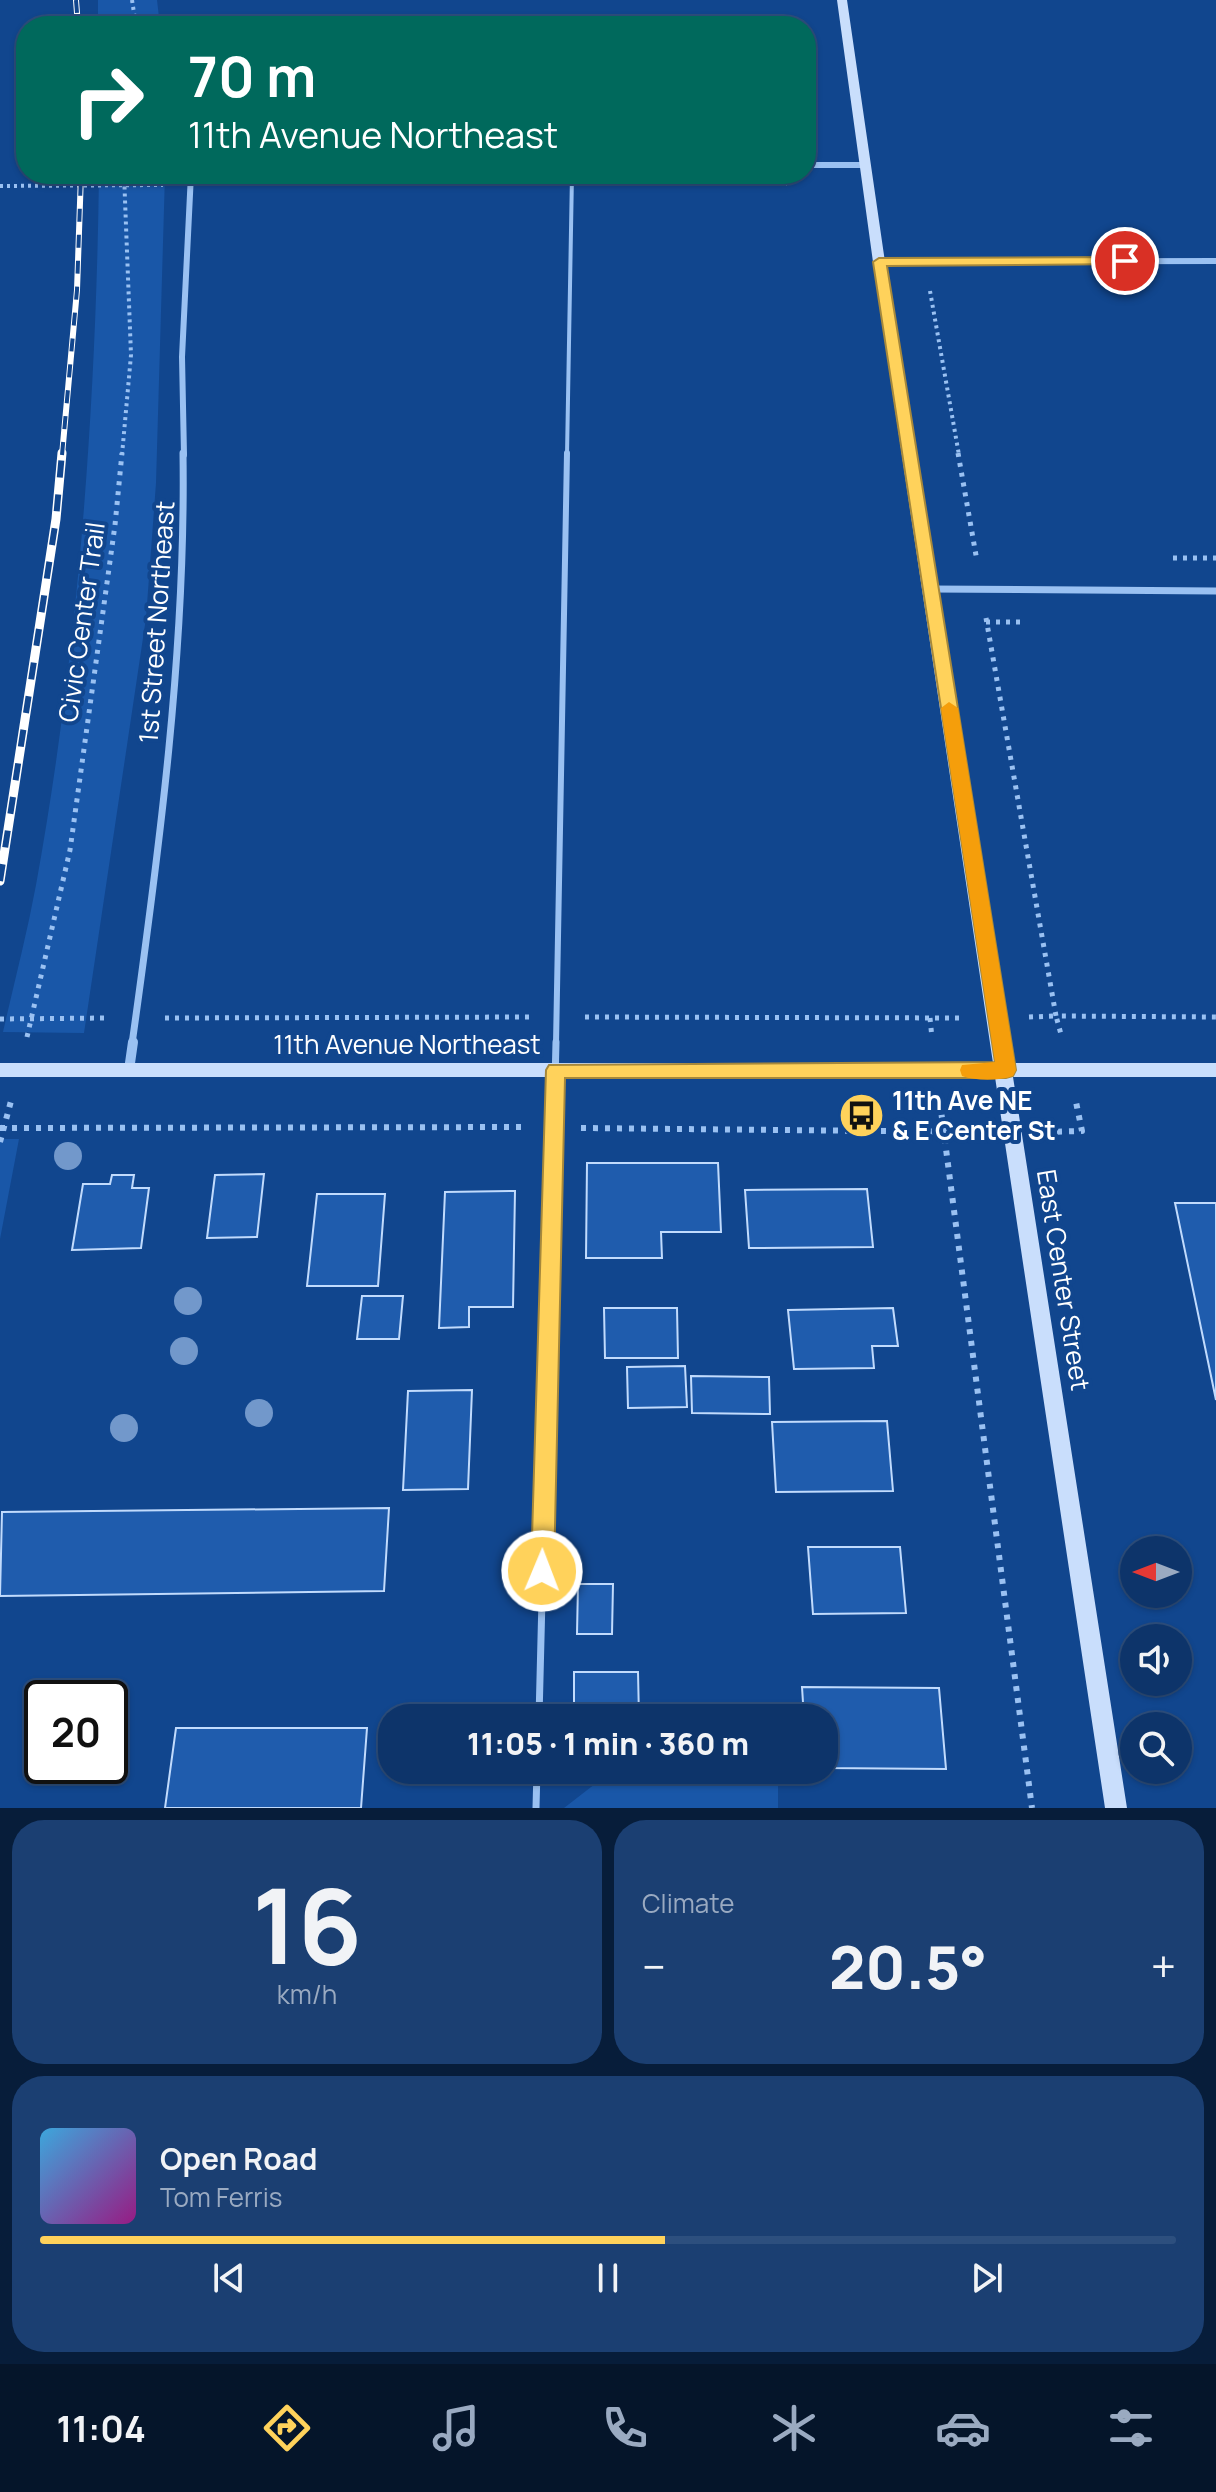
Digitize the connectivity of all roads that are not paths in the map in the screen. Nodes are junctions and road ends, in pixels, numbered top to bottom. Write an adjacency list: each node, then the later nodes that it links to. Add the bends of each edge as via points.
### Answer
1 (842, 0): 3 (street, East Center Street)
2 (816, 165): 3 (street)
3 (865, 165): 7 (street, East Center Street)
4 (190, 184): 11 (street, 1st Street Northeast, via 182,357 185,552 155,870)
5 (572, 184): 12 (lane)
6 (1216, 261): 7 (street)
7 (879, 262): 8 (street, East Center Street)
8 (931, 589): 9 (street); 13 (street, East Center Street)
9 (1216, 591)
10 (0, 1070): 11 (street, 11th Avenue Northeast)
11 (129, 1070): 12 (street, 11th Avenue Northeast)
12 (555, 1070): 13 (street, 11th Avenue Northeast); 15 (lane)
13 (1006, 1070): 14 (street, 11th Avenue Northeast); 18 (street, East Center Street)
14 (1216, 1070)
15 (539, 1704)
16 (537, 1784): 17 (lane)
17 (536, 1808)
18 (1116, 1808)

